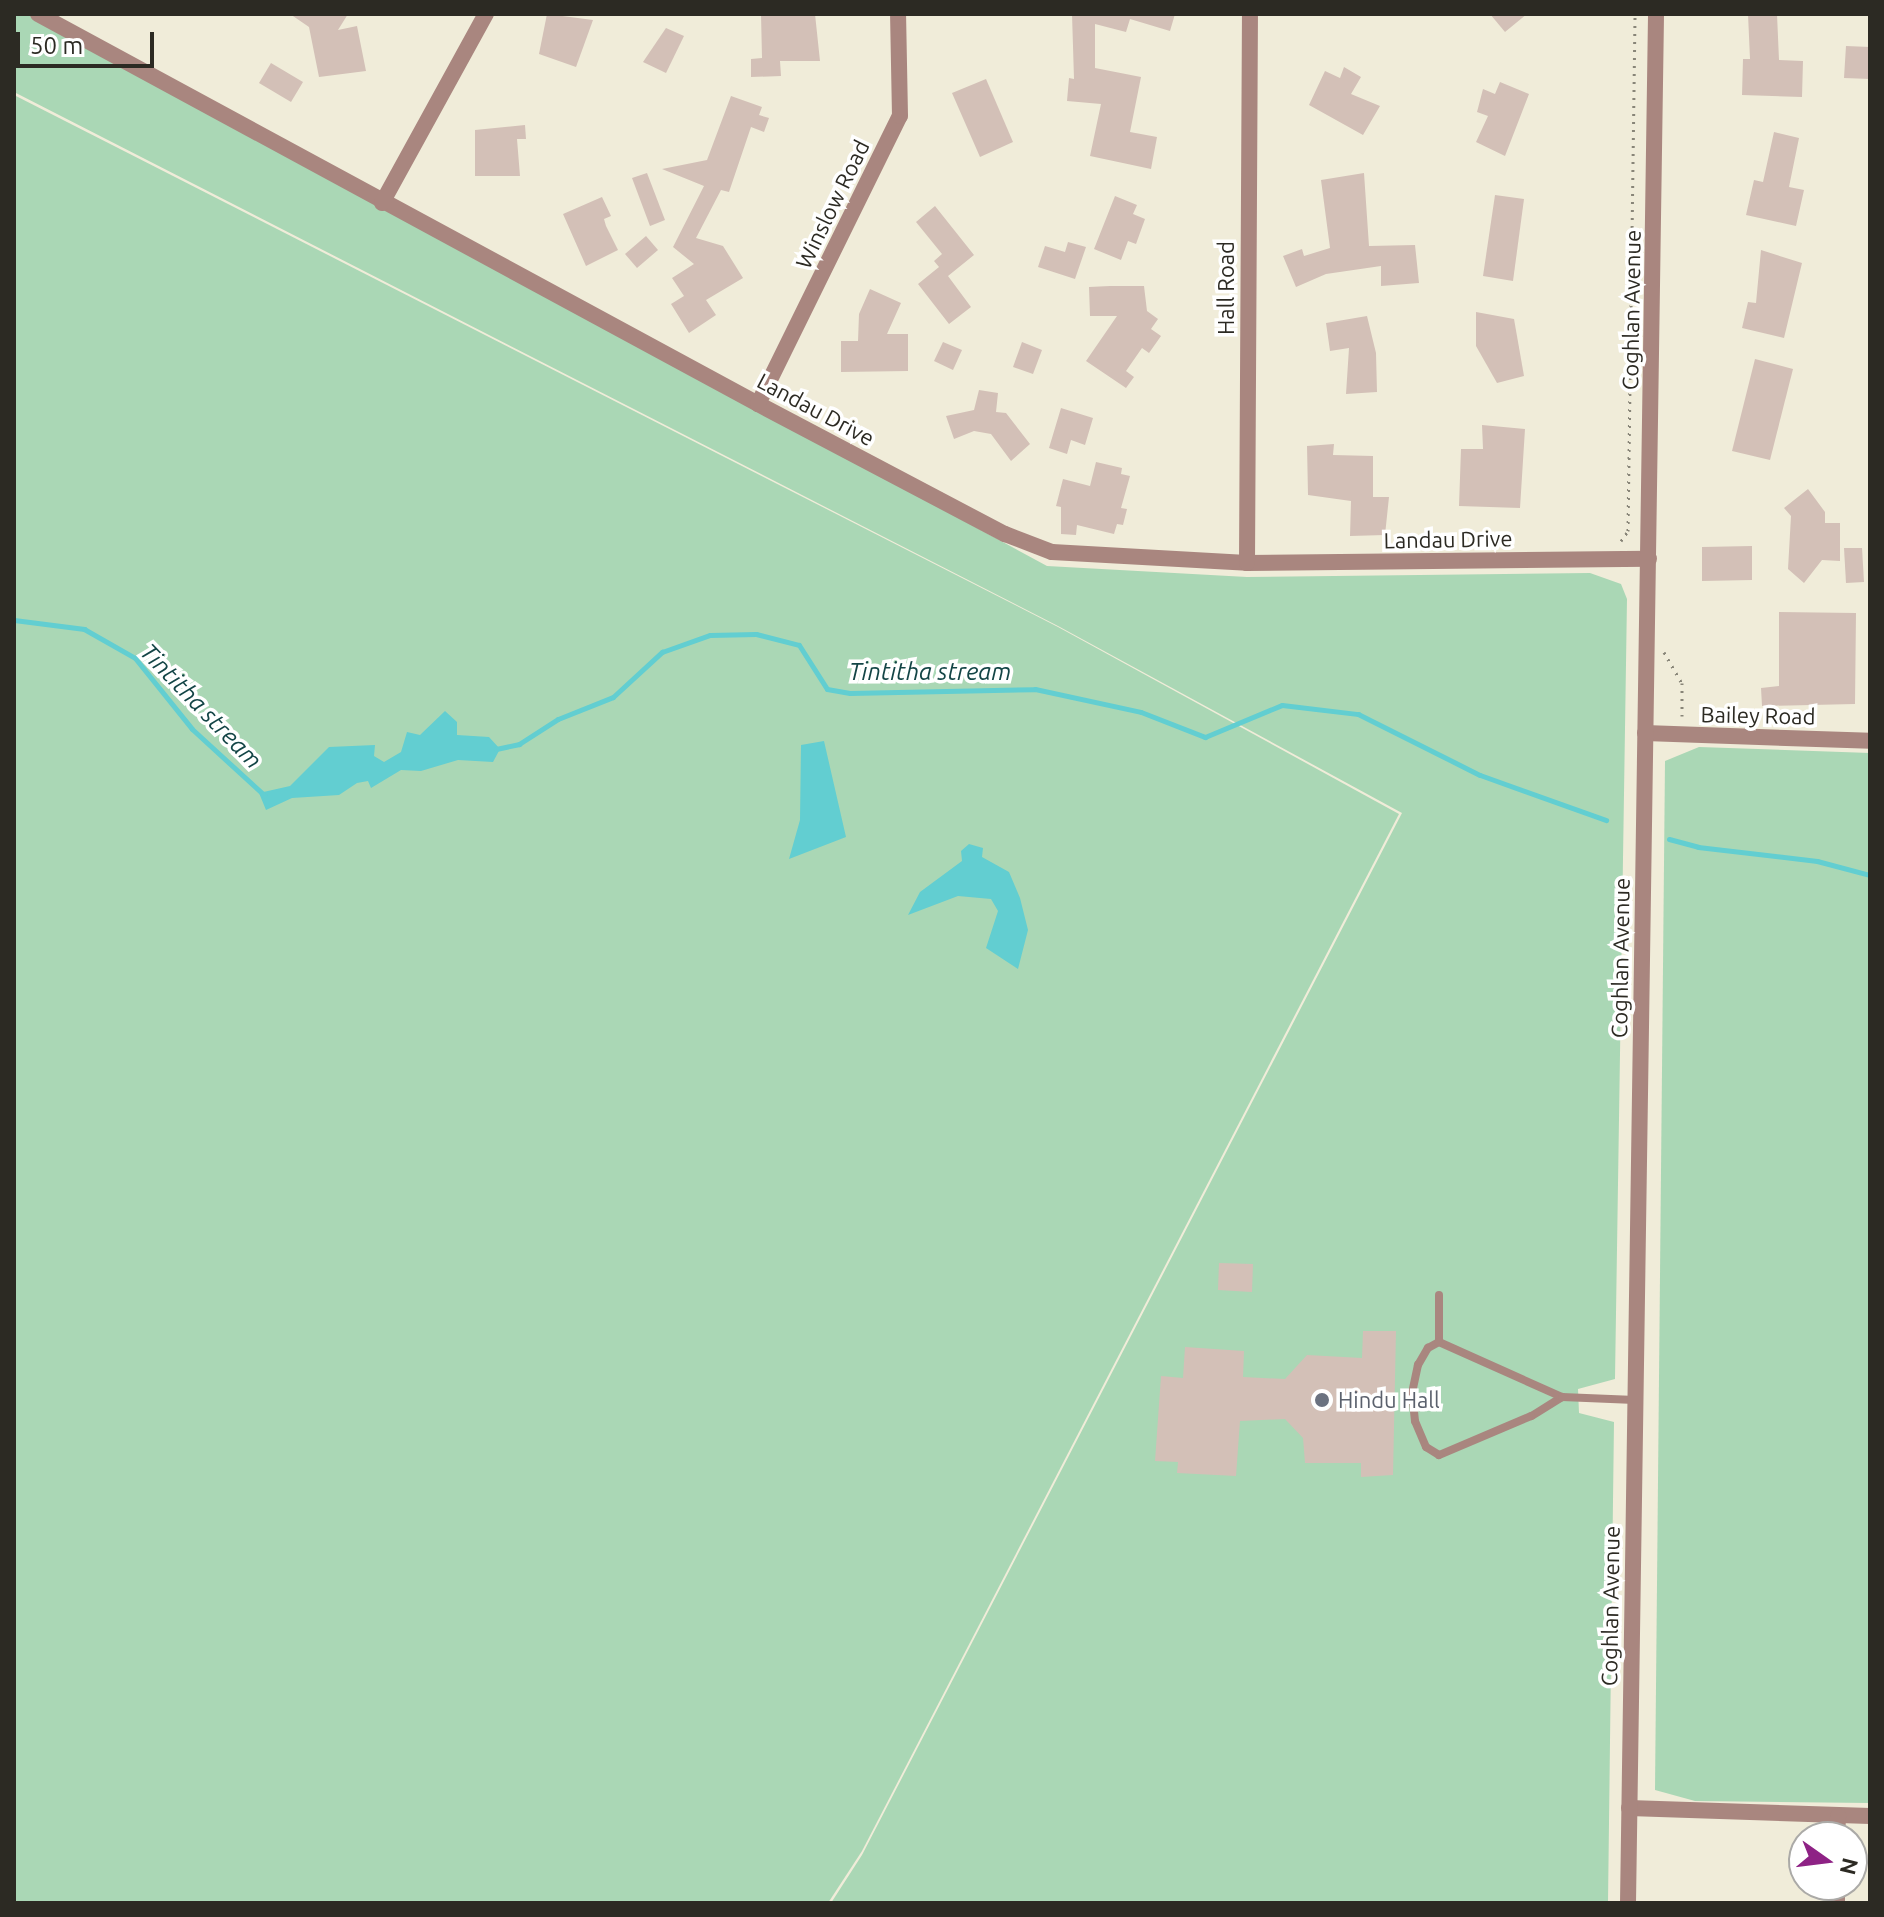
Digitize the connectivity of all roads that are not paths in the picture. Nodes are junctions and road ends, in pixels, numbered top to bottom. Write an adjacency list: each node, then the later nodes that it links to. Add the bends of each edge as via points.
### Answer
1 (38, 14): 6 (street, Landau Drive)
2 (486, 14): 6 (street)
3 (898, 14): 7 (street, Winslow Road, via 900,116)
4 (1250, 14): 9 (street, Hall Road)
5 (1656, 14): 8 (street, Coghlan Avenue)
6 (382, 203): 7 (street, Landau Drive)
7 (758, 404): 9 (street, Landau Drive, via 1005,534 1052,552)
8 (1649, 559): 9 (street, Landau Drive); 10 (street, Coghlan Avenue)
9 (1247, 563)
10 (1645, 733): 11 (street, Bailey Road); 15 (street, Coghlan Avenue)
11 (1870, 741)
12 (1439, 1295): 13 (lane)
13 (1439, 1342): 14 (lane); 14 (lane, via 1428,1348 1418,1365 1412,1393 1426,1447 1439,1455)
14 (1562, 1397): 15 (lane)
15 (1635, 1400): 16 (street, Coghlan Avenue)
16 (1629, 1808): 17 (street); 20 (street, Coghlan Avenue)
17 (1838, 1816): 18 (street); 19 (street)
18 (1870, 1816)
19 (1838, 1821)
20 (1628, 1903)

